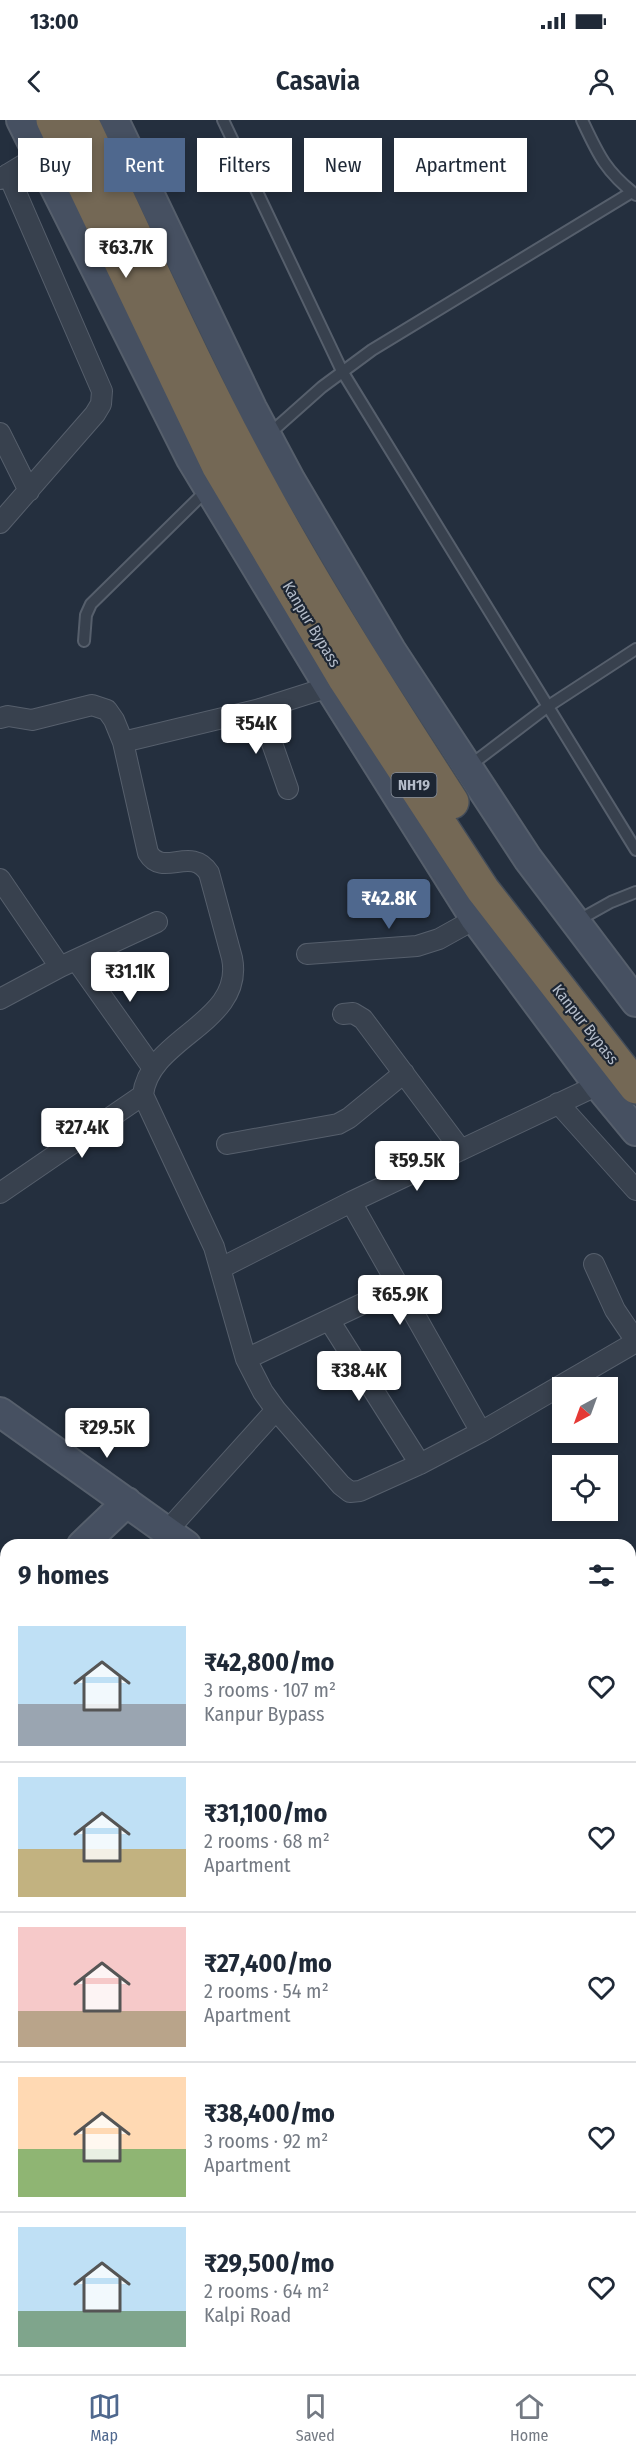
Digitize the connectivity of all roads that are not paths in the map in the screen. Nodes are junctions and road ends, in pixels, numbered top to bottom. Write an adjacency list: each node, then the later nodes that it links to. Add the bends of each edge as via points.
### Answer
1 (21, 120): 7 (main road)
2 (53, 120): 15 (highway, Kanpur Bypass / NH19)
3 (81, 120): 15 (highway, Kanpur Bypass / NH19)
4 (114, 120): 15 (main road)
5 (223, 120): 12 (lane)
6 (582, 120): 11 (lane, via 602,162)
7 (30, 138)
8 (18, 168): 9 (street)
9 (4, 176): 16 (street, via 102,391 95,414)
10 (61, 192): 15 (main road)
11 (634, 193): 12 (lane)
12 (342, 371): 14 (lane); 21 (lane)
13 (0, 433): 16 (street)
14 (268, 435): 15 (main road); 25 (main road, via 391,650)
15 (221, 445): 18 (lane, via 91,604); 20 (main road); 38 (highway, Kanpur Bypass / NH19, via 265,497 365,667 504,882); 42 (highway, Kanpur Bypass / NH19, via 345,679 483,890)
16 (29, 491): 17 (street)
17 (0, 523)
18 (84, 640)
19 (636, 649): 21 (lane)
20 (329, 687): 22 (street); 30 (main road)
21 (547, 707): 25 (lane); 27 (lane)
22 (260, 709): 24 (street); 26 (street)
23 (0, 718): 24 (street, via 32,720 100,706 114,720)
24 (123, 742): 39 (street, via 148,853 158,864 194,860 205,867 234,972 233,984 219,1005)
25 (468, 767): 32 (main road, via 528,859)
26 (288, 789)
27 (636, 850)
28 (0, 879): 34 (street)
29 (636, 892): 32 (lane)
30 (474, 919): 33 (street, via 439,939 417,946); 41 (main road)
31 (157, 922): 34 (street)
32 (576, 922): 36 (main road)
33 (307, 954)
34 (68, 963): 35 (street); 39 (street)
35 (0, 999)
36 (636, 1002)
37 (342, 1014): 40 (street, via 352,1013 363,1019)
38 (636, 1052)
39 (152, 1067): 43 (street, via 144,1081)
40 (404, 1073): 46 (street, via 338,1124); 47 (street)
41 (598, 1085): 44 (street); 45 (main road)
42 (636, 1087)
43 (143, 1095): 49 (street); 52 (street)
44 (558, 1103): 47 (street); 48 (street)
45 (636, 1131)
46 (227, 1144)
47 (460, 1150): 50 (street)
48 (636, 1190)
49 (0, 1193)
50 (351, 1202): 52 (street); 53 (street)
51 (594, 1264): 55 (street, via 615,1310)
52 (221, 1268): 56 (street)
53 (400, 1286): 54 (street); 59 (street)
54 (329, 1320): 56 (street); 60 (street)
55 (636, 1341): 59 (street)
56 (246, 1359): 57 (street)
57 (276, 1410): 60 (street, via 350,1492); 62 (street)
58 (0, 1412): 61 (main road)
59 (481, 1432): 60 (street)
60 (420, 1464)
61 (127, 1502): 62 (main road); 63 (main road)
62 (177, 1538)
63 (88, 1539)

